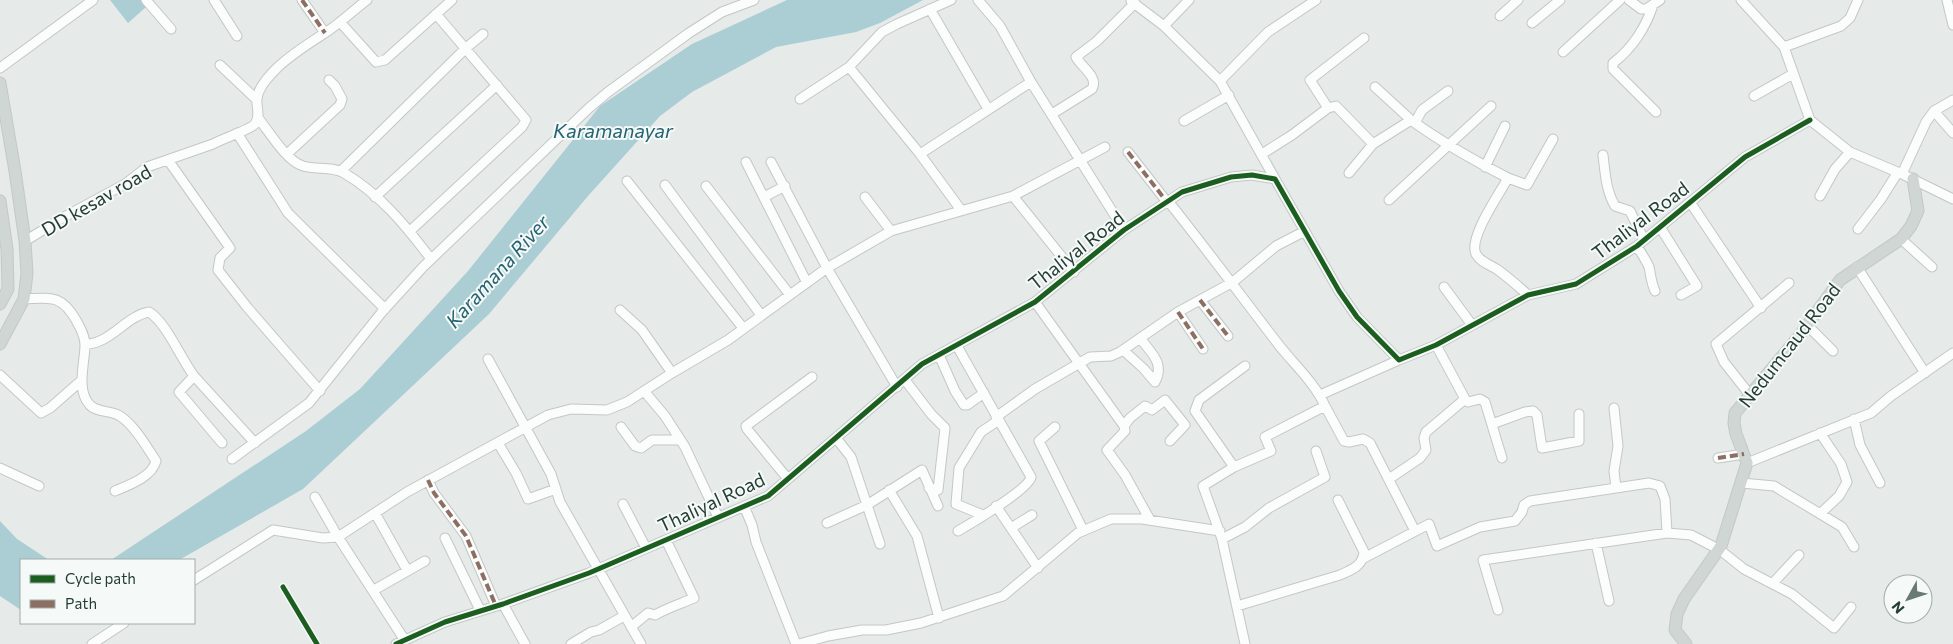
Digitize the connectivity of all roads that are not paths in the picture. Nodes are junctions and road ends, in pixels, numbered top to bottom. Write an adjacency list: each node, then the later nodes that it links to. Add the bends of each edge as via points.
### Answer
1 (94, 0): 38 (street)
2 (146, 0): 28 (street)
3 (214, 0): 31 (street)
4 (302, 0): 29 (street)
5 (367, 0): 24 (street)
6 (452, 0): 22 (street)
7 (754, 0): 110 (street, via 722,12 608,92)
8 (951, 0): 21 (street)
9 (978, 0): 42 (street, via 1000,26)
10 (1189, 0): 27 (street)
11 (1316, 0): 41 (street, via 1268,32)
12 (1518, 0): 23 (street)
13 (1560, 0): 25 (street)
14 (1620, 0): 35 (street)
15 (1629, 0): 20 (street, via 1641,10)
16 (1741, 0): 33 (street)
17 (1858, 0): 33 (street, via 1850,18 1841,26)
18 (1947, 0): 26 (street)
19 (1132, 2): 27 (street); 57 (street, via 1097,40 1076,57 1094,79 1092,89)
20 (1656, 2): 56 (street, via 1635,40 1613,63 1613,69)
21 (930, 9): 37 (street, via 882,32); 54 (street)
22 (436, 14): 24 (street, via 380,63); 34 (street)
23 (1500, 16)
24 (340, 22): 29 (street)
25 (1532, 23)
26 (1953, 25)
27 (1164, 26): 41 (street)
28 (171, 29)
29 (325, 33): 50 (street, via 279,67 265,82)
30 (484, 34): 34 (street)
31 (237, 36)
32 (1364, 38): 53 (street, via 1310,80)
33 (1784, 47): 39 (street)
34 (466, 48): 44 (street); 80 (street)
35 (1563, 52)
36 (220, 65): 50 (street)
37 (848, 67): 49 (street); 72 (street)
38 (0, 68)
39 (1794, 74): 48 (street); 59 (street)
40 (328, 80): 71 (street, via 342,98 340,105)
41 (1220, 81): 47 (street)
42 (1031, 82): 54 (street); 57 (street)
43 (0, 83): 107 (main road)
44 (497, 85): 92 (street); 103 (street, via 526,120 522,127)
45 (1375, 87): 60 (street)
46 (1448, 91): 60 (street)
47 (1229, 95): 61 (street); 73 (street)
48 (1754, 96)
49 (800, 99)
50 (257, 100): 58 (street)
51 (1953, 100): 55 (street)
52 (1491, 106): 67 (street)
53 (1328, 108): 66 (street, via 1333,105 1341,109); 73 (street)
54 (988, 109): 72 (street)
55 (1934, 111): 64 (street); 82 (street, via 1926,122)
56 (1656, 112)
57 (1052, 114): 76 (street)
58 (258, 118): 63 (street, DD kesav road, via 250,128); 71 (street)
59 (1810, 120): 70 (street); 98 (street, Thaliyal Road, via 1745,157)
60 (1413, 121): 66 (street); 67 (street)
61 (1184, 122)
62 (1506, 126): 79 (street)
63 (237, 133): 75 (street, DD kesav road); 128 (street, via 288,213)
64 (1953, 134)
65 (1553, 139): 83 (street, via 1527,185)
66 (1373, 144): 81 (street)
67 (1449, 144): 79 (street); 94 (street)
68 (1105, 147): 76 (street)
69 (1128, 152): 97 (street)
70 (1850, 152): 82 (street); 91 (street, via 1835,169)
71 (286, 154): 80 (street, via 302,166)
72 (920, 154): 99 (street)
73 (1262, 154): 84 (street)
74 (1603, 155): 108 (street, via 1612,202 1630,211)
75 (168, 160): 107 (street, DD kesav road, via 147,167 125,184); 158 (street, via 230,248 220,258 218,270)
76 (1081, 161): 90 (street); 102 (street)
77 (746, 162): 93 (street)
78 (772, 162): 88 (street)
79 (1485, 166): 83 (street)
80 (341, 171): 92 (street)
81 (1349, 173)
82 (1904, 175): 95 (street); 101 (street); 106 (main road, Nedumcaud Road, via 1918,211)
83 (1508, 178): 121 (street, via 1478,229 1476,255)
84 (1275, 179): 97 (street, Thaliyal Road, via 1252,175 1231,177 1182,192); 105 (street)
85 (627, 181): 134 (street)
86 (664, 185): 131 (street)
87 (706, 186): 120 (street)
88 (785, 186): 93 (street); 113 (street)
89 (865, 196): 104 (street)
90 (1013, 196): 99 (street); 114 (street)
91 (1820, 196)
92 (375, 197): 103 (street, via 388,206)
93 (764, 197): 116 (street)
94 (1389, 200)
95 (1953, 200)
96 (0, 201): 109 (main road)
97 (1167, 201): 102 (street, Thaliyal Road); 115 (street)
98 (1690, 202): 100 (street, Thaliyal Road); 127 (street)
99 (961, 210): 104 (street)
100 (1660, 227): 108 (street, Thaliyal Road); 122 (street, via 1697,286)
101 (1858, 229)
102 (1124, 230): 114 (street, Thaliyal Road)
103 (410, 231): 110 (street)
104 (891, 231): 113 (street)
105 (1305, 231): 115 (street, via 1276,246); 147 (street, via 1343,298)
106 (1900, 239): 111 (main road, Nedumcaud Road); 112 (street)
107 (25, 242): 123 (main road, via 27,273)
108 (1640, 243): 119 (street); 121 (street, Thaliyal Road, via 1576,284)
109 (4, 248): 126 (main road, via 8,288)
110 (432, 259): 128 (street)
111 (1857, 267): 133 (main road, Nedumcaud Road, via 1840,280); 151 (street)
112 (1932, 267)
113 (828, 268): 116 (street); 157 (street)
114 (1074, 272): 125 (street, Thaliyal Road)
115 (1233, 282): 124 (street); 161 (street)
116 (807, 283): 120 (street)
117 (1789, 283): 127 (street)
118 (1444, 287): 132 (street)
119 (1655, 291)
120 (790, 295): 131 (street)
121 (1528, 295): 132 (street, Thaliyal Road)
122 (1681, 295)
123 (24, 299): 137 (main road); 138 (street, via 46,297 58,300 71,312 83,332)
124 (1200, 300): 130 (street); 135 (street)
125 (1035, 302): 140 (street, Thaliyal Road); 148 (street)
126 (0, 304)
127 (1761, 308): 162 (street, via 1716,344 1724,362)
128 (385, 309): 158 (street)
129 (620, 310): 150 (street, via 642,330)
130 (1178, 312): 136 (street); 141 (street)
131 (761, 315): 134 (street)
132 (1472, 325): 139 (street, Thaliyal Road)
133 (1807, 325): 143 (street); 162 (main road, Nedumcaud Road)
134 (743, 328): 150 (street)
135 (1228, 336)
136 (1140, 338): 142 (street); 142 (street, via 1160,366 1155,382)
137 (0, 344)
138 (85, 344): 153 (street, via 91,344 149,312 172,340); 155 (street)
139 (1436, 345): 147 (street, Thaliyal Road); 163 (street)
140 (957, 346): 145 (street, Thaliyal Road); 160 (street)
141 (1203, 349)
142 (1123, 350): 148 (street, via 1111,356 1090,357)
143 (1833, 351)
144 (1953, 353): 151 (street)
145 (939, 355): 156 (street, Thaliyal Road, via 922,364); 160 (street, via 964,405)
146 (488, 359): 175 (street)
147 (1399, 360): 161 (street, Thaliyal Road)
148 (1080, 363): 168 (street, via 1035,389); 172 (street)
149 (1244, 366): 167 (street, via 1199,400 1195,411)
150 (672, 373): 159 (street)
151 (1925, 373): 169 (street, via 1871,412)
152 (0, 375): 155 (street, via 42,412)
153 (194, 376): 180 (street, via 179,392); 181 (street)
154 (812, 377): 190 (street, via 746,426)
155 (82, 380): 200 (street, via 91,407 118,414 156,461 142,478)
156 (905, 380): 157 (street, Thaliyal Road); 196 (street, via 945,428 938,490)
157 (897, 387): 177 (street, Thaliyal Road)
158 (320, 390): 181 (street, via 309,403)
159 (644, 391): 175 (street, via 607,410 561,410); 178 (street)
160 (984, 393): 168 (street)
161 (1320, 395): 164 (street)
162 (1750, 395): 187 (main road, Nedumcaud Road, via 1734,417)
163 (1465, 399): 170 (street, via 1468,402 1480,399 1485,402); 191 (street, via 1426,432 1426,450 1420,458)
164 (1325, 406): 188 (street, via 1266,436 1271,451); 191 (street, via 1344,441 1363,439 1370,444)
165 (1614, 408): 197 (street, via 1618,446 1614,471)
166 (1579, 414): 170 (street, via 1579,442 1542,448 1537,415 1533,411)
167 (1197, 416): 171 (street); 188 (street)
168 (997, 418): 207 (street, via 1031,478); 210 (street, via 982,432 959,468 956,504)
169 (1854, 420): 176 (street); 194 (street, via 1860,445)
170 (1492, 424): 184 (street)
171 (1185, 425): 172 (street, via 1165,400 1152,410 1145,406); 179 (street)
172 (1124, 426): 213 (street, via 1125,431 1107,450)
173 (621, 427): 178 (street, via 635,446 641,448 652,440)
174 (1055, 427): 216 (street, via 1039,441)
175 (524, 428): 182 (street); 198 (street, via 547,466)
176 (1820, 433): 187 (street); 209 (street, via 1841,464 1848,482)
177 (836, 438): 190 (street, Thaliyal Road); 204 (street, via 851,457)
178 (680, 440): 212 (street)
179 (1170, 441)
180 (222, 443)
181 (255, 443): 186 (street)
182 (498, 443): 192 (street); 198 (street, via 528,499)
183 (1316, 452): 220 (street, via 1324,477 1269,508 1245,527)
184 (1502, 458)
185 (1718, 458): 187 (street)
186 (232, 459)
187 (1745, 459): 193 (main road)
188 (1234, 467): 220 (street, via 1202,486)
189 (0, 468): 195 (street)
190 (788, 479): 205 (street, Thaliyal Road, via 768,496)
191 (1389, 479): 218 (street)
192 (428, 480): 208 (street); 239 (street, via 466,536)
193 (1742, 482): 209 (street, via 1774,486); 228 (main road)
194 (1880, 483)
195 (39, 486)
196 (929, 488): 199 (street, via 922,470); 206 (street)
197 (1616, 488): 218 (street, via 1530,501 1515,520 1480,527 1437,546 1429,524); 219 (street, via 1650,483 1660,486 1665,500)
198 (556, 489): 233 (street, via 560,502)
199 (889, 490): 204 (street); 245 (street, via 917,536)
200 (115, 491)
201 (315, 497): 221 (street)
202 (1338, 500): 230 (street)
203 (623, 504): 227 (street)
204 (867, 504): 214 (street); 225 (street)
205 (744, 506): 212 (street, Thaliyal Road); 253 (street)
206 (938, 506)
207 (996, 506): 210 (street); 215 (street)
208 (375, 513): 221 (street); 234 (street)
209 (1820, 514): 226 (street, via 1842,527)
210 (983, 515): 217 (street)
211 (1032, 515): 215 (street)
212 (718, 517): 223 (street, Thaliyal Road)
213 (1150, 520): 216 (street, via 1111,519); 220 (street)
214 (827, 523)
215 (1011, 528): 232 (street)
216 (1083, 530): 232 (street)
217 (958, 531)
218 (1415, 531): 230 (street)
219 (1666, 533): 224 (street); 228 (street, via 1691,535)
220 (1221, 535): 240 (street)
221 (338, 536): 235 (street, via 322,538 273,530); 237 (street)
222 (445, 538): 242 (street)
223 (666, 540): 227 (street, Thaliyal Road); 247 (street, via 694,598 655,615 648,613)
224 (1596, 543): 238 (street); 243 (street, via 1483,560)
225 (880, 544)
226 (1854, 547)
227 (646, 548): 233 (street, Thaliyal Road)
228 (1720, 550): 236 (street, via 1744,569); 255 (main road, via 1684,599 1677,614 1675,630)
229 (1799, 555): 236 (street)
230 (1364, 558): 240 (street, via 1354,569 1340,575)
231 (425, 561): 234 (street)
232 (1038, 568): 245 (street, via 1003,596)
233 (598, 569): 239 (street, Thaliyal Road); 244 (street)
234 (408, 570): 237 (street)
235 (195, 579)
236 (1773, 583): 241 (street, via 1834,628)
237 (374, 590): 248 (street)
238 (1609, 601)
239 (499, 605): 242 (street, Thaliyal Road); 250 (street)
240 (1237, 606): 254 (street)
241 (1851, 607)
242 (480, 610): 248 (street, Thaliyal Road)
243 (1498, 610)
244 (624, 616): 247 (street); 251 (street)
245 (939, 618): 253 (street)
246 (122, 624): 249 (street)
247 (631, 627): 252 (street)
248 (400, 642)
249 (92, 644)
250 (525, 644)
251 (570, 644)
252 (640, 644)
253 (798, 644)
254 (1245, 644)
255 (1686, 644)

